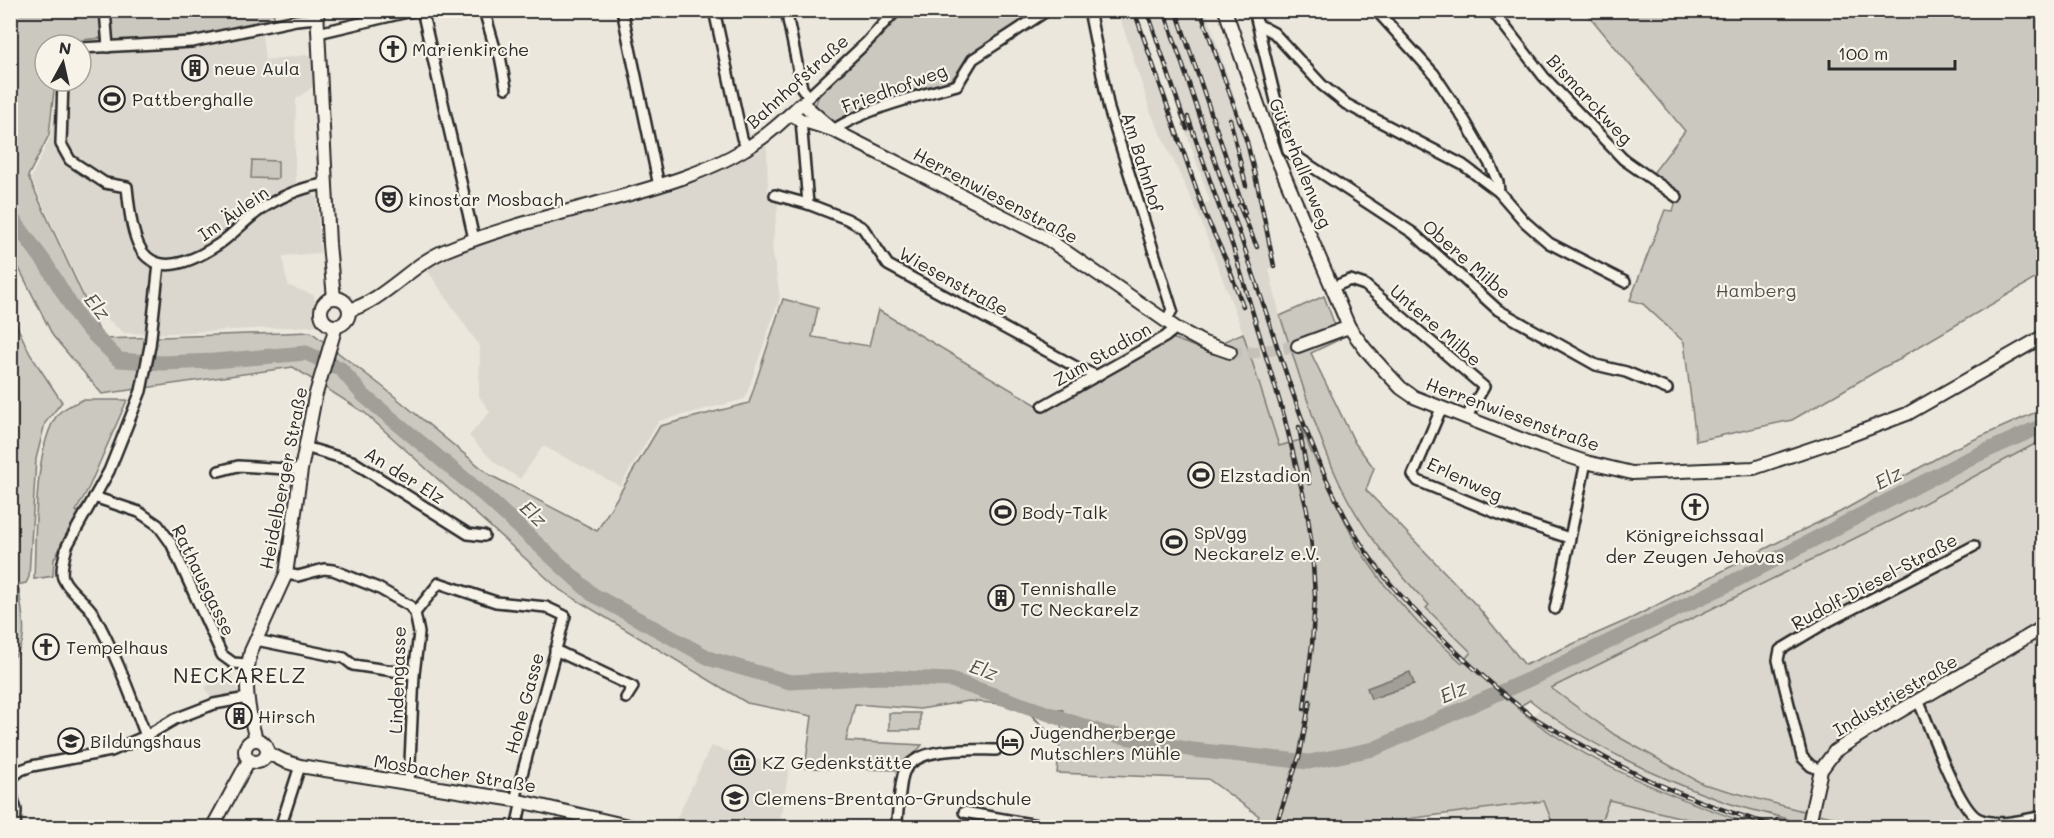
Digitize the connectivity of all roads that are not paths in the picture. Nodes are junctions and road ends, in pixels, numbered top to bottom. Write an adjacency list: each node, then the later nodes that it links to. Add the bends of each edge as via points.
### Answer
1 (105, 10): 18 (street)
2 (416, 10): 17 (street)
3 (422, 10): 34 (street)
4 (484, 10): 20 (street)
5 (622, 10): 29 (street)
6 (714, 10): 25 (street)
7 (786, 10): 22 (street)
8 (896, 10): 22 (street, Bahnhofstraße)
9 (1048, 10): 24 (street, Friedhofweg, via 973,59 957,85 847,120)
10 (1089, 10): 40 (street, Am Bahnhof, via 1109,109 1172,310)
11 (1225, 10): 27 (street, Güterhallenweg)
12 (1254, 10): 16 (street)
13 (1376, 10): 30 (street, via 1423,60 1465,121 1491,166)
14 (1492, 10): 32 (street, Bismarckweg, via 1544,77 1623,159)
15 (317, 14): 17 (street); 18 (street, via 192,42)
16 (1258, 25): 26 (street); 30 (street, via 1274,33 1322,85 1346,104 1463,165)
17 (318, 33): 28 (street)
18 (108, 47): 19 (street)
19 (93, 48)
20 (506, 88)
21 (63, 93): 35 (street, via 61,144 70,159 105,183 127,187 135,237 146,257)
22 (805, 100): 23 (street, Bahnhofstraße); 24 (street, Herrenwiesenstraße)
23 (796, 117): 24 (street, Herrenwiesenstraße); 25 (street, Bahnhofstraße); 33 (street)
24 (833, 130): 40 (street, Herrenwiesenstraße, via 1047,238)
25 (747, 148): 29 (street, Bahnhofstraße, via 706,170)
26 (1288, 151): 27 (street); 47 (street, Obere Milbe, via 1413,233 1498,310 1596,365)
27 (1276, 156): 37 (street, Güterhallenweg)
28 (326, 184): 35 (street, Im Äulein, via 308,187 265,207 196,258); 38 (street)
29 (659, 186): 34 (street, Bahnhofstraße)
30 (1498, 192): 36 (street, via 1549,243)
31 (775, 195): 33 (street, Wiesenstraße)
32 (1677, 197)
33 (808, 204): 46 (street, Wiesenstraße, via 863,228 888,265)
34 (474, 239): 39 (street, Bahnhofstraße, via 441,252 361,308)
35 (159, 264): 55 (street, via 143,382 109,471)
36 (1624, 282)
37 (1334, 287): 42 (street, Güterhallenweg); 50 (street, Untere Milbe, via 1350,280 1365,285 1484,387)
38 (334, 298): 39 (street); 41 (street, via 325,302 321,313 326,323)
39 (349, 310): 41 (street, Heidelberger Straße, via 344,323)
40 (1171, 324): 45 (street, Herrenwiesenstraße, via 1204,343); 46 (street, Zum Stadion, via 1165,337)
41 (336, 326): 51 (street, Heidelberger Straße)
42 (1349, 327): 44 (street); 49 (street, Herrenwiesenstraße, via 1401,388)
43 (2043, 336): 52 (street, Herrenwiesenstraße, via 1907,414 1754,468 1632,473)
44 (1298, 346)
45 (1230, 352)
46 (1097, 376): 48 (street, Zum Stadion)
47 (1667, 389)
48 (1043, 406)
49 (1441, 409): 50 (street, Herrenwiesenstraße); 57 (street, Erlenweg, via 1413,475 1418,481)
50 (1466, 418): 52 (street, Herrenwiesenstraße)
51 (305, 447): 53 (street, Heidelberger Straße); 56 (street, An der Elz, via 352,460 468,534)
52 (1586, 462): 57 (street)
53 (301, 470): 54 (street, via 238,466); 59 (street, Heidelberger Straße)
54 (219, 471)
55 (94, 497): 65 (street, Rathausgasse, via 139,512 158,525 176,552 222,654 233,663); 70 (street, via 67,546 63,577 91,611 121,671)
56 (484, 536)
57 (1569, 538): 60 (street)
58 (1974, 546): 76 (street, Rudolf-Diesel-Straße, via 1780,650 1778,660 1802,757)
59 (286, 574): 61 (street, Lindengasse, via 298,576 333,570 378,588 410,606); 63 (street, Heidelberger Straße)
60 (1555, 609)
61 (415, 613): 64 (street, Hohe Gasse, via 439,583 496,602 546,606 565,616); 66 (street, Lindengasse, via 419,633)
62 (2043, 627): 69 (street, Industriestraße)
63 (256, 640): 65 (street, Heidelberger Straße); 66 (street, via 344,658 353,665)
64 (555, 650): 68 (street, via 633,687); 80 (street, Hohe Gasse)
65 (248, 664): 67 (street, Heidelberger Straße)
66 (414, 674): 78 (street, Lindengasse)
67 (247, 698): 70 (street, via 214,704 175,719); 71 (street, Heidelberger Straße)
68 (627, 698)
69 (1918, 700): 76 (street, Industriestraße, via 1835,751); 82 (street, via 1956,790 1977,818 1993,822)
70 (146, 736): 77 (street, via 111,751 32,766)
71 (256, 740): 73 (street, via 265,744); 74 (street, via 245,748)
72 (996, 750): 88 (street, via 945,750 912,763 904,772)
73 (268, 753): 74 (street, via 261,762); 75 (street, Mosbacher Straße)
74 (249, 760): 84 (street)
75 (300, 766): 78 (street, Mosbacher Straße); 85 (street)
76 (1821, 770): 90 (street, Industriestraße)
77 (10, 779)
78 (409, 784): 80 (street, Mosbacher Straße)
79 (10, 788): 83 (street, via 16,810)
80 (519, 800): 86 (street, Hohe Gasse); 87 (street, Mosbacher Straße)
81 (964, 812): 89 (street)
82 (2043, 816)
83 (15, 828)
84 (212, 828)
85 (280, 828)
86 (516, 828)
87 (637, 828)
88 (896, 828)
89 (1037, 828)
90 (1808, 828)

